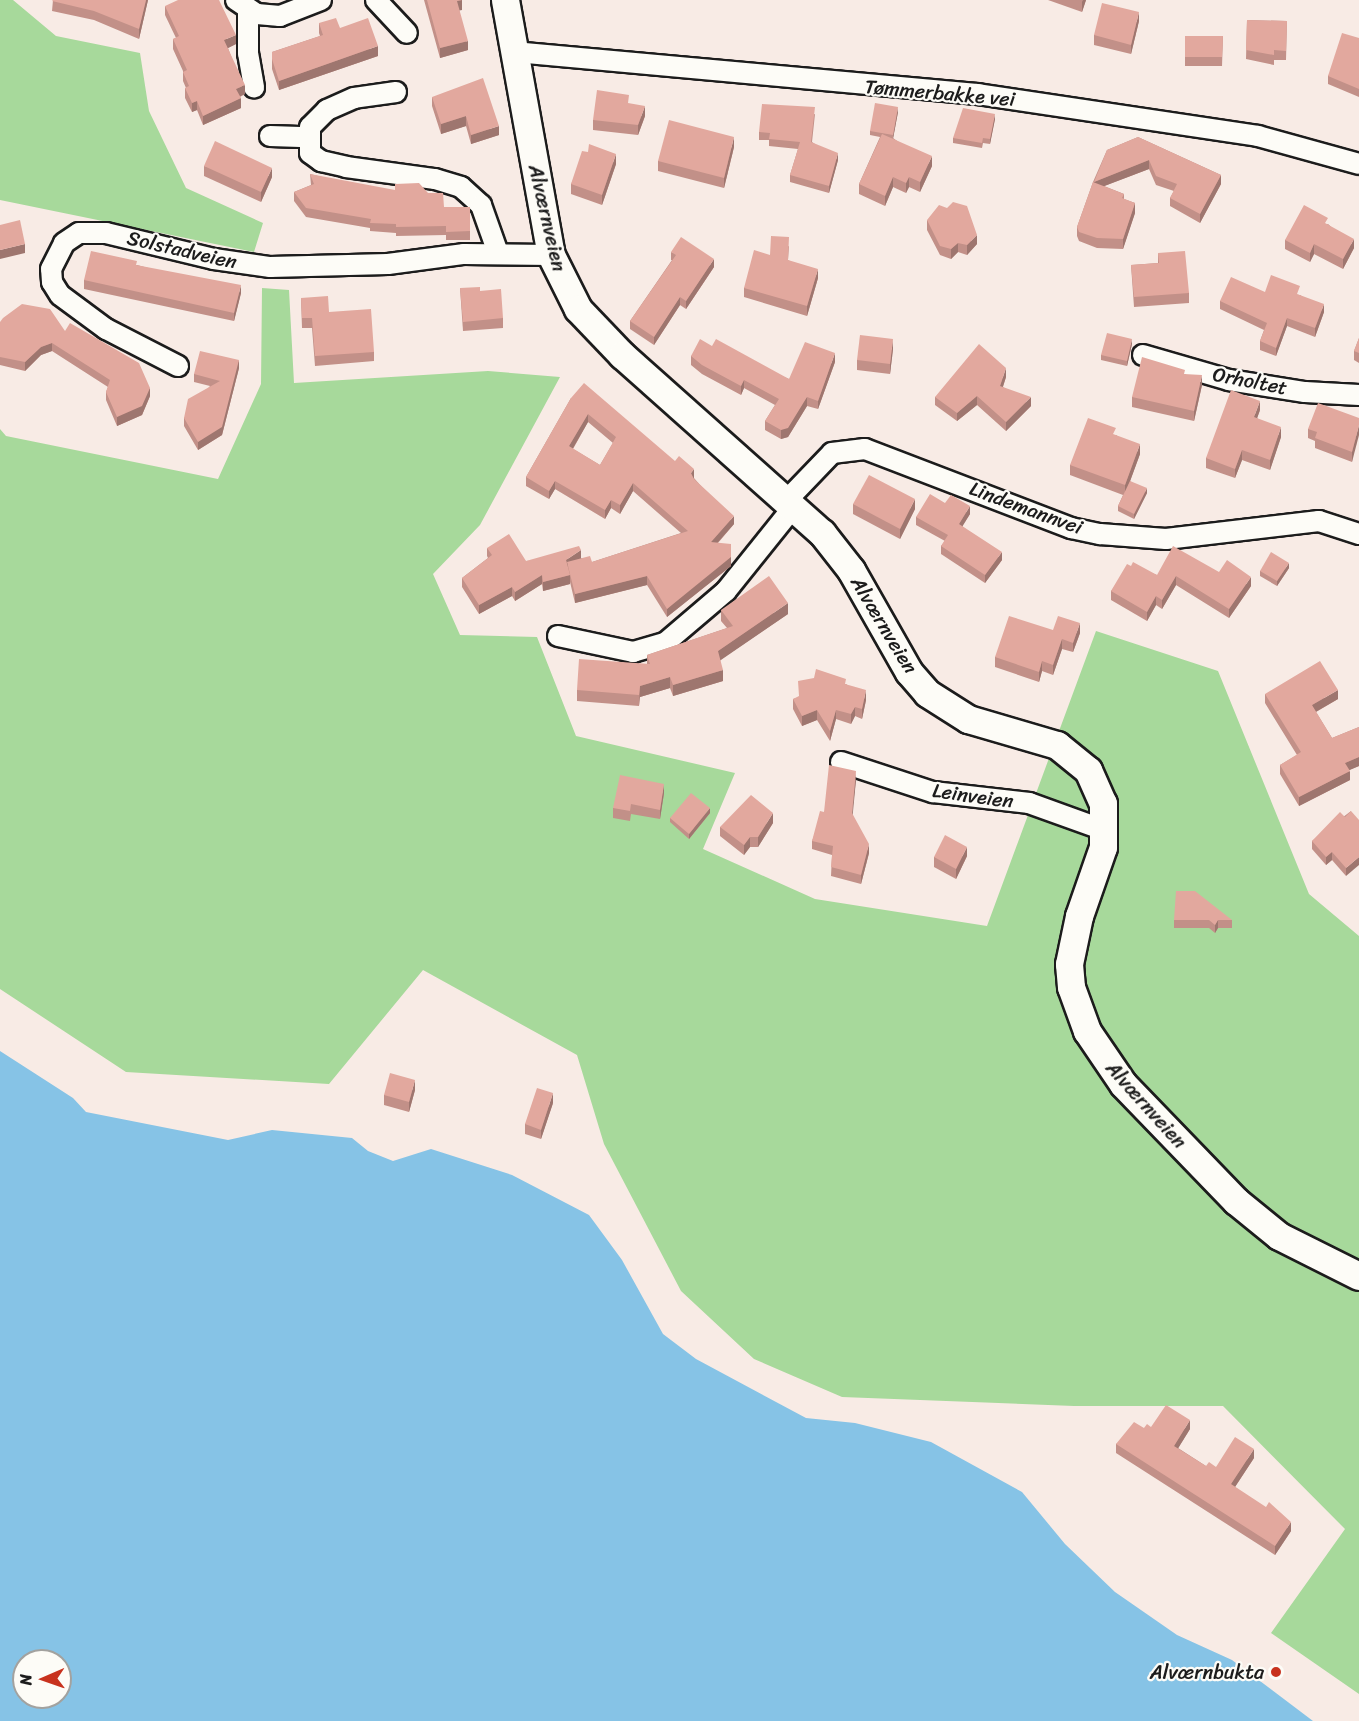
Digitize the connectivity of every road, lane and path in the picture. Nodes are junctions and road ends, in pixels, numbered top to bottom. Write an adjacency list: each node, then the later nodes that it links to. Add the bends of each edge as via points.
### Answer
1 (321, 0): 4 (street, via 280,16)
2 (376, 0): 5 (street)
3 (505, 0): 6 (main road, Alværnveien)
4 (242, 5): 7 (street)
5 (406, 33)
6 (515, 52): 11 (street, Tømmerbakke vei, via 989,95 1258,136); 13 (main road, Alværnveien)
7 (254, 87)
8 (396, 92): 10 (street, via 344,101 318,118)
9 (270, 136): 10 (street)
10 (308, 137): 12 (street, via 310,153 321,161 435,179 461,187 482,205)
11 (1359, 164)
12 (498, 253): 13 (street, Solstadveien); 15 (street, Solstadveien, via 288,268 214,259 106,233 79,233 64,243 51,269 52,282 60,295 106,329)
13 (551, 255): 17 (main road, Alværnveien, via 567,292 601,336)
14 (1143, 355): 16 (street, Orholtet, via 1229,380 1305,392)
15 (178, 366)
16 (1359, 394)
17 (790, 503): 18 (street, Lindemannvei, via 832,453 865,449 1071,528 1100,534 1166,539 1319,521); 19 (street, Lindemannvei, via 726,591 665,643 633,652); 21 (main road, Alværnveien, via 851,570 909,672 927,693 968,718 1046,740 1071,754 1088,770 1098,788)
18 (1359, 534)
19 (558, 636)
20 (841, 762): 21 (street, Leinveien, via 933,792 1029,803)
21 (1104, 830): 22 (main road, Alværnveien, via 1098,864 1075,927 1069,964 1076,1005 1092,1039 1111,1069 1152,1117 1244,1208 1279,1236)
22 (1359, 1276)

